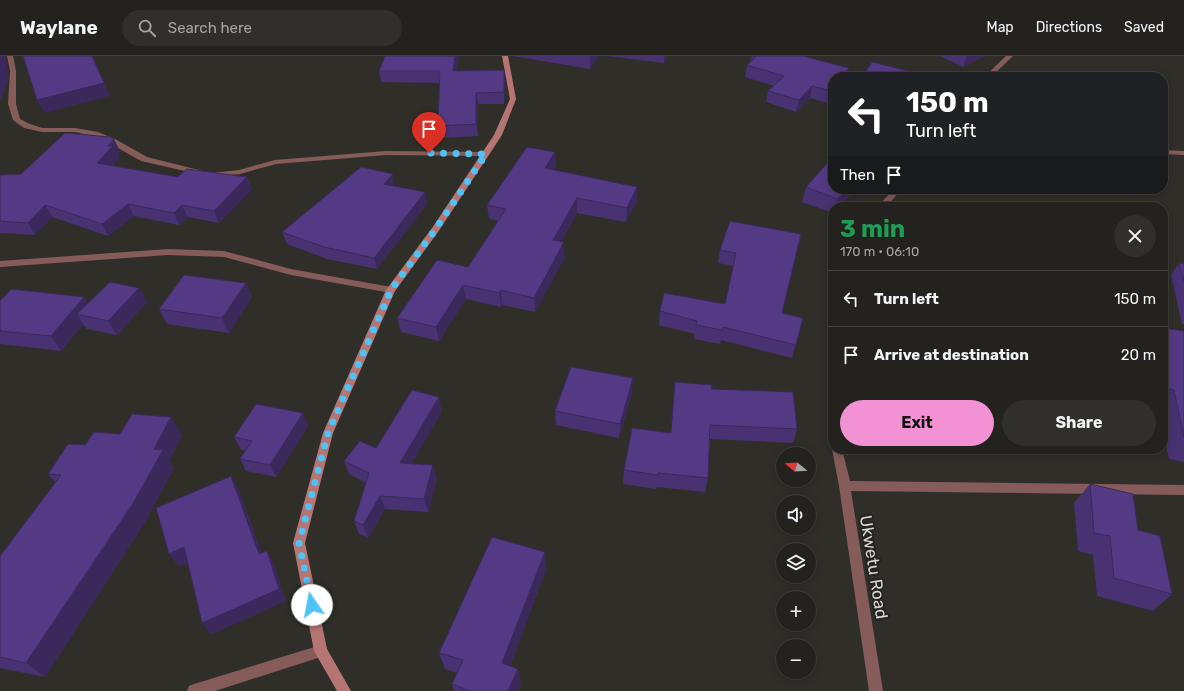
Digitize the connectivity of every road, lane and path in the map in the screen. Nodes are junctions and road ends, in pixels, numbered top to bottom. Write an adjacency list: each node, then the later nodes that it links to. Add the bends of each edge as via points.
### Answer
1 (10, 56): 7 (street, via 12,104 17,120 27,126 42,130 74,130 95,134 144,159 211,175 240,172 275,162 386,153)
2 (1010, 56): 4 (street)
3 (506, 61): 7 (street, via 513,99 498,135)
4 (992, 72)
5 (1168, 152): 6 (street)
6 (1184, 153)
7 (486, 154): 11 (street)
8 (894, 194): 9 (street)
9 (886, 202)
10 (0, 264): 11 (street, via 168,252 224,254 291,272)
11 (391, 290): 15 (street, via 328,433 299,543)
12 (839, 454): 13 (street, Ukwetu Road)
13 (845, 486): 14 (street); 18 (street, Ukwetu Road)
14 (1184, 490)
15 (321, 651): 16 (street); 17 (street)
16 (194, 691)
17 (344, 691)
18 (876, 691)

